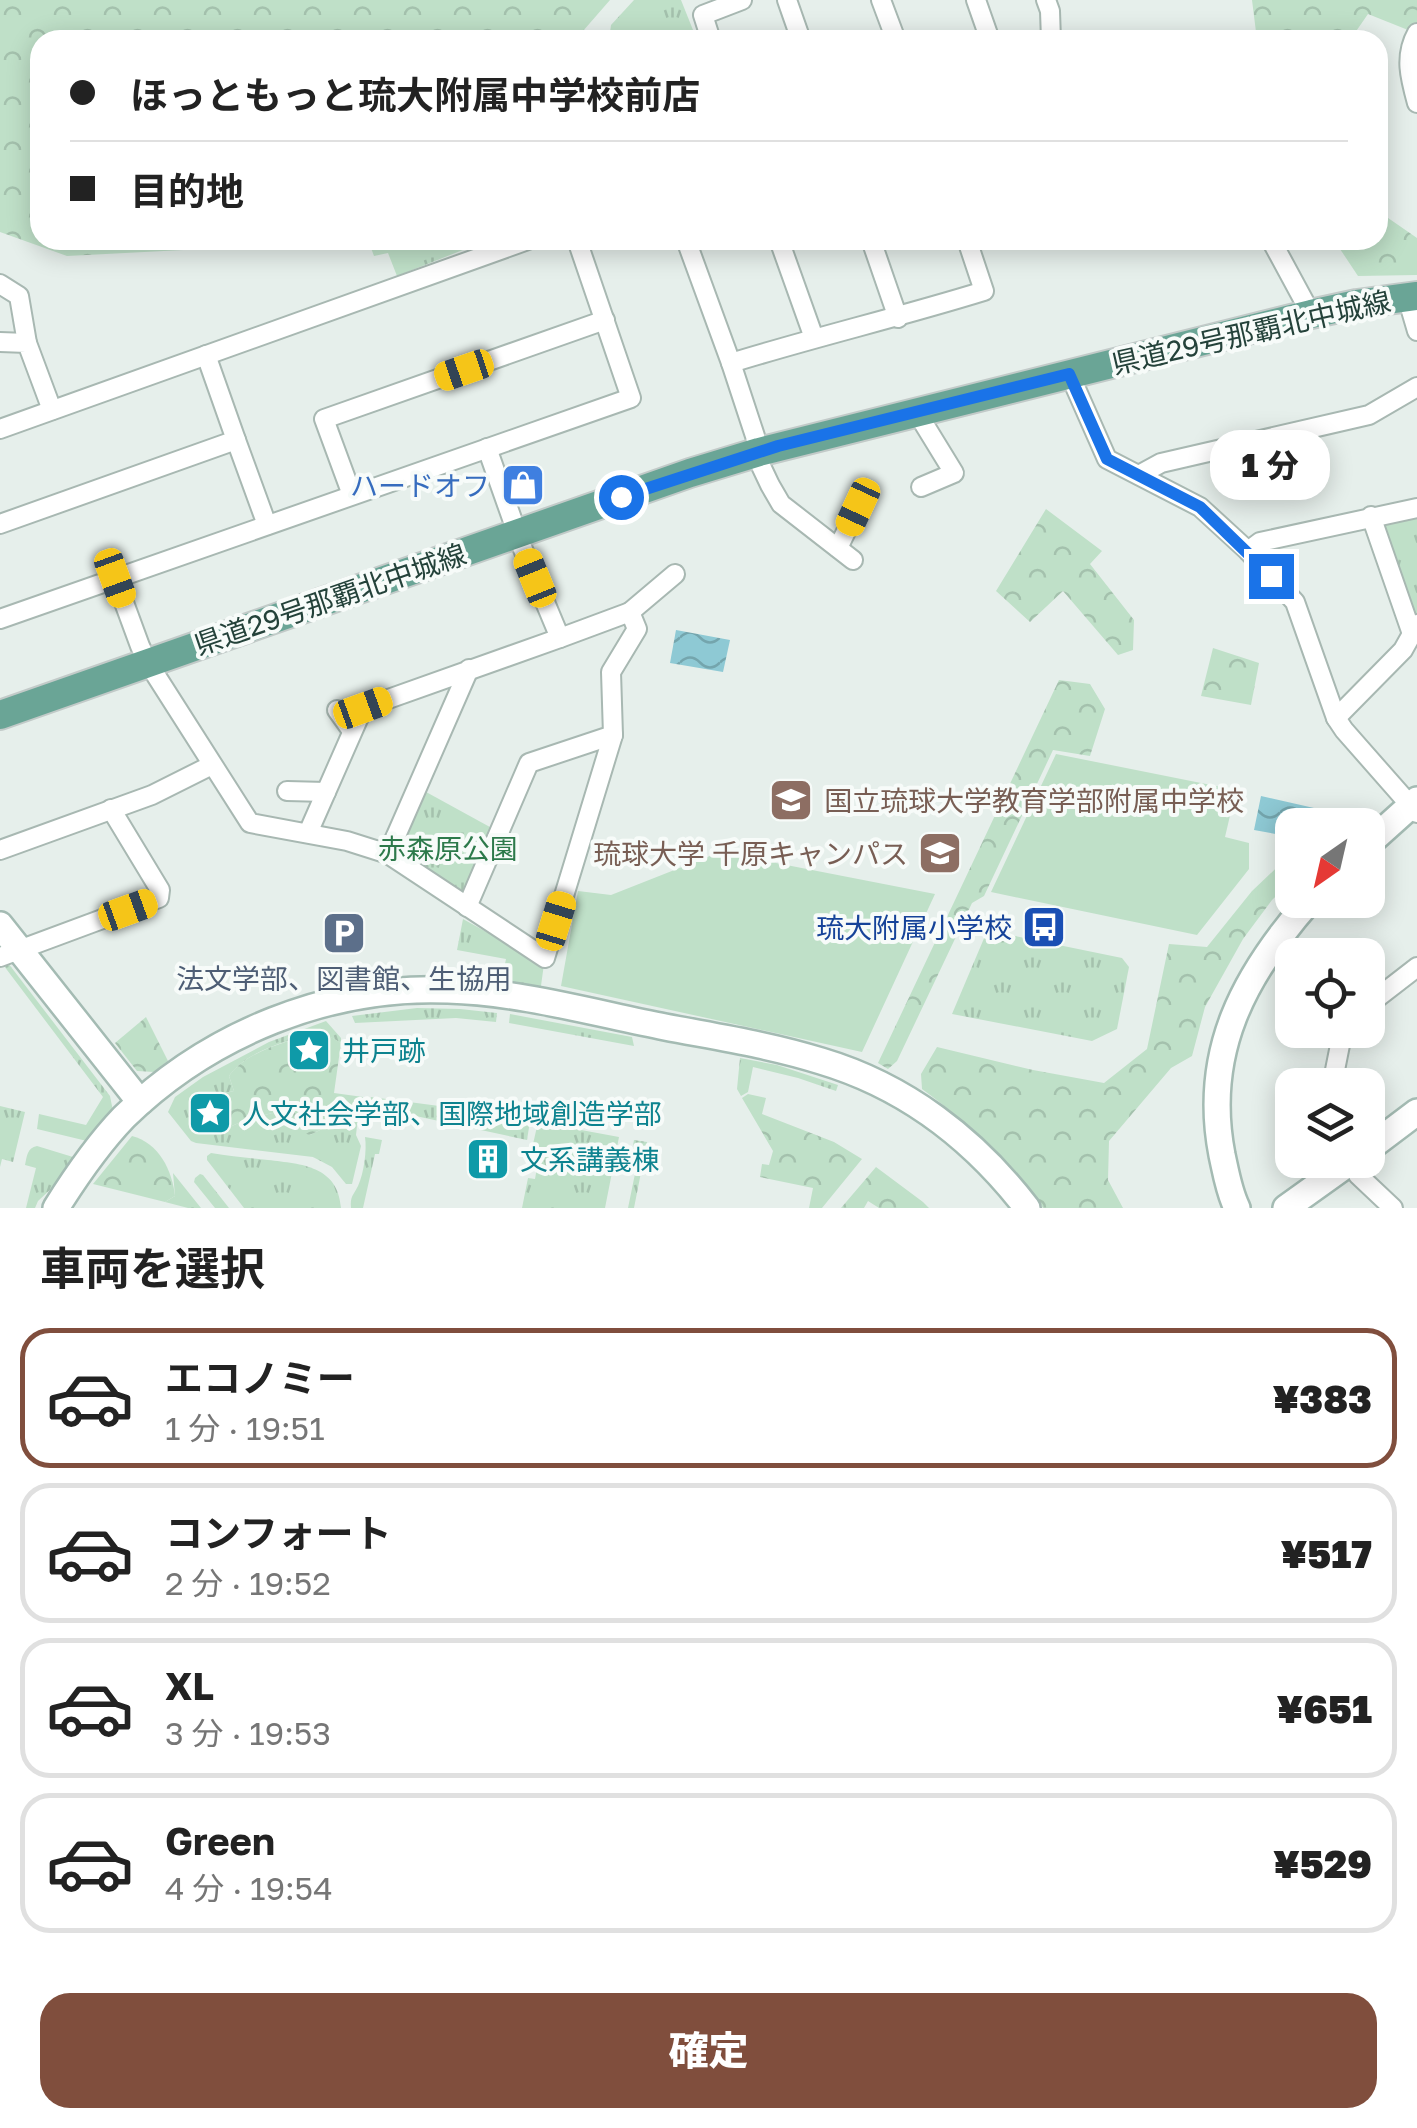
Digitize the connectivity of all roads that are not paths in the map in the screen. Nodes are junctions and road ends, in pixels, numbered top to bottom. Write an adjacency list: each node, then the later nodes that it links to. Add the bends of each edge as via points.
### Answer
1 (742, 0): 6 (street, via 704,15)
2 (787, 0): 7 (street)
3 (881, 0): 8 (street)
4 (976, 0): 9 (street)
5 (1046, 0): 10 (street)
6 (708, 30)
7 (798, 30)
8 (892, 30)
9 (986, 30)
10 (1051, 30)
11 (1417, 33): 12 (street, via 1408,60)
12 (1417, 102)
13 (500, 250): 29 (street)
14 (580, 250): 24 (street)
15 (690, 250): 30 (street)
16 (783, 250): 26 (street)
17 (874, 250): 23 (street)
18 (970, 250): 23 (street, via 984,291)
19 (1276, 250): 22 (street)
20 (0, 284): 28 (street, via 19,296)
21 (1412, 297): 22 (main road, 県道29号那覇北中城線); 25 (street)
22 (1311, 314): 31 (main road, 県道29号那覇北中城線)
23 (898, 318): 26 (street)
24 (605, 320): 37 (street, via 631,398); 41 (street, via 324,419)
25 (1417, 331)
26 (814, 338): 30 (street)
27 (0, 342): 28 (street)
28 (27, 344): 33 (street)
29 (206, 354): 33 (street); 36 (street)
30 (730, 363): 38 (street)
31 (1069, 374): 34 (main road, 県道29号那覇北中城線); 39 (street, via 1107,459)
32 (1417, 387): 39 (street, via 1369,414)
33 (52, 410): 35 (street)
34 (916, 411): 38 (main road, 県道29号那覇北中城線); 40 (street, via 954,473)
35 (0, 429)
36 (236, 440): 45 (street); 46 (street)
37 (487, 448): 41 (street); 47 (street)
38 (759, 452): 42 (street, via 781,504 846,554); 47 (main road, 県道29号那覇北中城線)
39 (1139, 475): 48 (street, via 1200,507)
40 (921, 487)
41 (352, 494): 46 (street)
42 (858, 507)
43 (1417, 508): 44 (street)
44 (1371, 516): 48 (street, via 1260,542); 53 (street)
45 (0, 524)
46 (267, 525): 50 (street)
47 (518, 533): 54 (street); 55 (main road, 県道29号那覇北中城線)
48 (1248, 551): 59 (street, via 1295,602)
49 (675, 574): 51 (street)
50 (115, 578): 52 (street); 55 (street)
51 (630, 612): 54 (street); 61 (street, via 637,628 611,672)
52 (0, 619)
53 (1415, 629): 59 (street)
54 (560, 638): 56 (street)
55 (148, 664): 58 (main road, 県道29号那覇北中城線); 62 (street)
56 (469, 669): 60 (street, via 363,708); 70 (street)
57 (336, 710): 60 (street)
58 (0, 715)
59 (1336, 718): 65 (street)
60 (352, 731): 64 (street)
61 (613, 735): 71 (street, via 529,763); 71 (street, via 545,958)
62 (212, 765): 66 (street); 68 (street, via 250,823)
63 (287, 791): 64 (street)
64 (326, 792): 68 (street)
65 (1415, 807): 67 (street)
66 (111, 809): 69 (street); 74 (street, via 159,898)
67 (1385, 831)
68 (308, 833): 70 (street)
69 (0, 850)
70 (388, 854): 71 (street)
71 (467, 906)
72 (1294, 918): 84 (street, via 1256,970 1222,1050 1218,1126)
73 (0, 925): 74 (street)
74 (10, 953): 77 (street)
75 (1417, 967): 76 (street)
76 (1385, 992)
77 (140, 1102): 82 (street); 83 (street, via 206,1054 289,1015 363,996 460,990 839,1066 956,1132)
78 (1417, 1112): 79 (street)
79 (1385, 1136)
80 (1327, 1178): 85 (street)
81 (1361, 1178): 86 (street)
82 (56, 1208)
83 (1028, 1208)
84 (1237, 1208)
85 (1286, 1208)
86 (1393, 1208)

